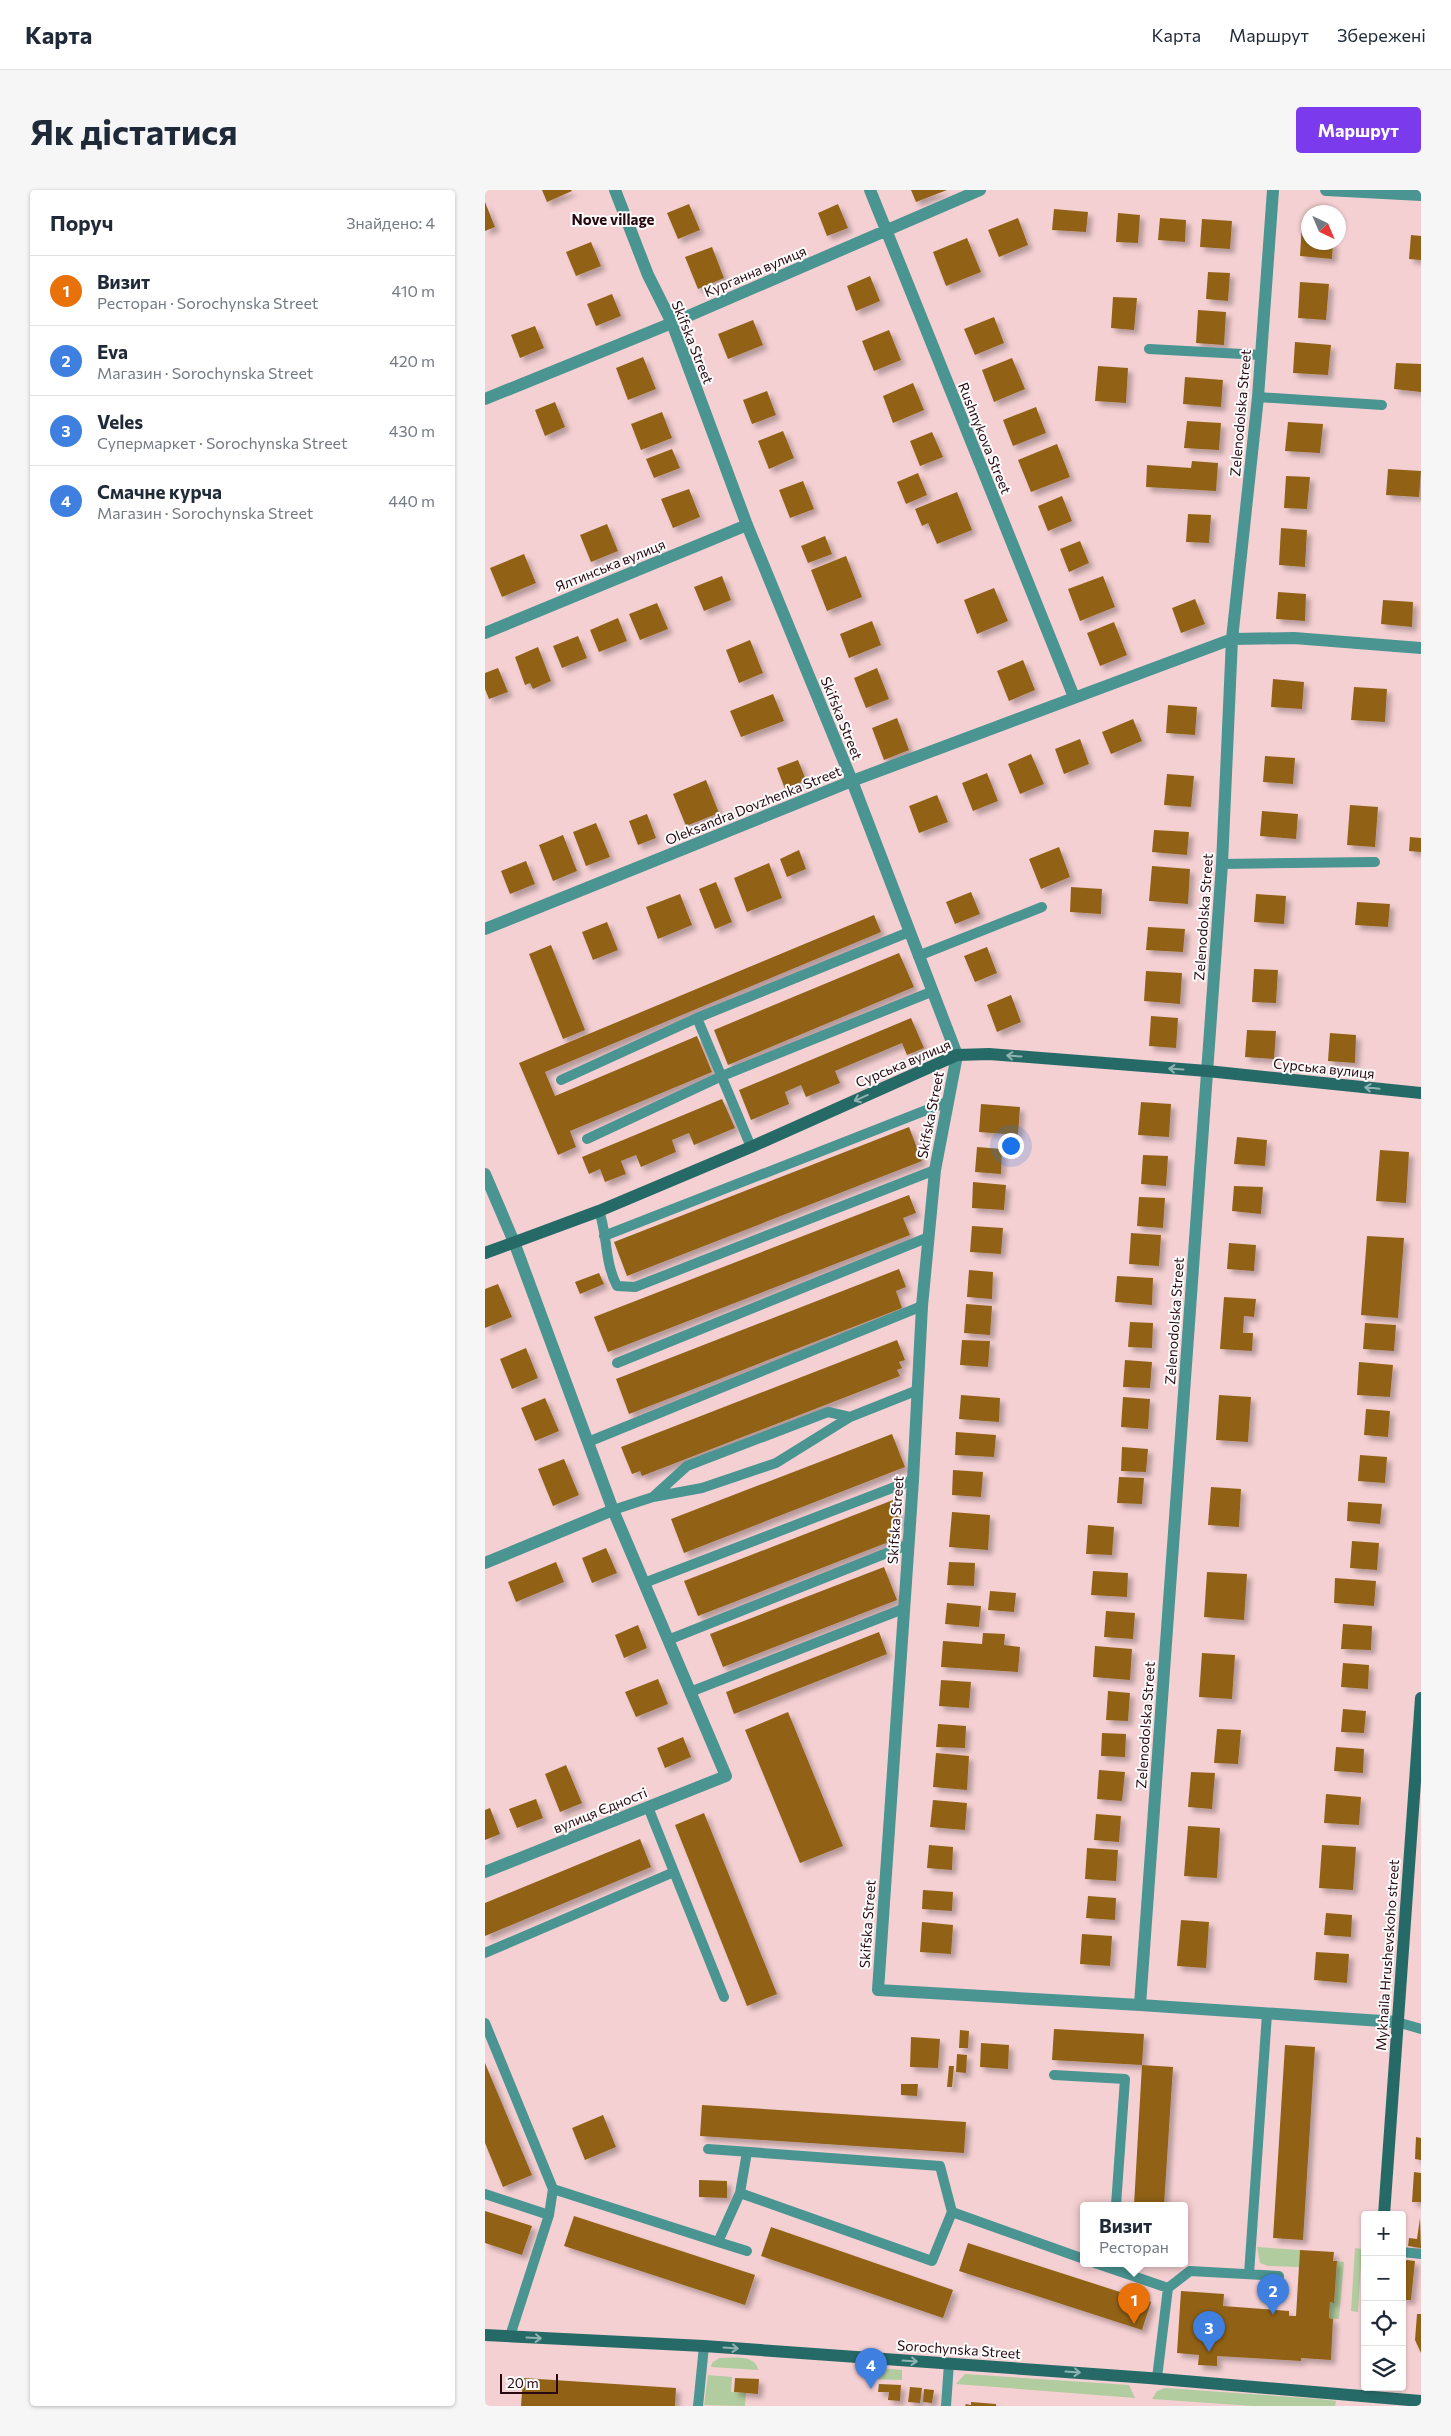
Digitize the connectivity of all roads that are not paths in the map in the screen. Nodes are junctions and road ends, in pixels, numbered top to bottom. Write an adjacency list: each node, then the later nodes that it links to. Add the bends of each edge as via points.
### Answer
1 (615, 190): 8 (street, Skifska Street, via 648,275)
2 (871, 190): 7 (street, Rushnykova Street)
3 (980, 190): 7 (street, Курганна вулиця)
4 (1273, 190): 10 (street, Zelenodolska Street)
5 (1326, 190): 6 (street)
6 (1421, 195)
7 (886, 231): 8 (street, Курганна вулиця); 18 (street, Rushnykova Street)
8 (672, 323): 12 (street, Курганна вулиця); 14 (street, Skifska Street)
9 (1149, 349): 10 (lane)
10 (1261, 355): 11 (street, Zelenodolska Street)
11 (1257, 397): 13 (lane); 16 (street, Zelenodolska Street)
12 (485, 399)
13 (1382, 405)
14 (747, 525): 15 (street, Ялтинська вулиця); 19 (street, Skifska Street)
15 (485, 633)
16 (1232, 639): 17 (street, via 1294,638); 18 (street, Oleksandra Dovzhenka Street); 21 (street, Zelenodolska Street)
17 (1421, 648)
18 (1074, 697): 19 (street, Oleksandra Dovzhenka Street)
19 (852, 781): 23 (street, Oleksandra Dovzhenka Street); 24 (street, Skifska Street)
20 (1375, 862): 21 (lane)
21 (1222, 864): 29 (street, Zelenodolska Street)
22 (1042, 907): 25 (lane)
23 (485, 929)
24 (909, 932): 25 (street, Skifska Street); 27 (lane)
25 (918, 956): 26 (street, Skifska Street)
26 (931, 992): 28 (street, Skifska Street); 30 (lane)
27 (697, 1018): 30 (lane); 31 (lane)
28 (957, 1054): 29 (street, Сурська вулиця, one-way to 28); 33 (street, Skifska Street); 35 (street, Сурська вулиця, one-way to 35)
29 (1207, 1071): 32 (street, Сурська вулиця, one-way to 29); 63 (street, Zelenodolska Street)
30 (722, 1076): 34 (lane); 35 (lane)
31 (561, 1080)
32 (1421, 1093)
33 (947, 1102): 36 (street, Skifska Street); 39 (lane)
34 (587, 1139)
35 (751, 1147): 38 (street, Сурська вулиця)
36 (935, 1170): 39 (lane, via 635,1287 617,1286 609,1271); 40 (street, Skifska Street)
37 (485, 1174): 41 (street)
38 (599, 1210): 39 (lane); 41 (street, Сурська вулиця)
39 (605, 1236)
40 (929, 1237): 43 (street, Skifska Street); 44 (lane)
41 (514, 1242): 42 (street, Сурська вулиця); 47 (street)
42 (485, 1253)
43 (922, 1306): 45 (street, Skifska Street); 47 (lane)
44 (617, 1363)
45 (918, 1390): 46 (lane); 48 (street, Skifska Street)
46 (851, 1417): 49 (lane, via 776,1463 702,1488); 49 (lane, via 828,1412 687,1466)
47 (588, 1442): 50 (street)
48 (913, 1480): 51 (street, Skifska Street); 53 (lane)
49 (653, 1497): 50 (lane)
50 (613, 1510): 52 (street); 53 (street)
51 (907, 1545): 54 (street, Skifska Street); 55 (lane)
52 (485, 1563)
53 (644, 1583): 55 (street)
54 (903, 1609): 56 (lane); 63 (street, Skifska Street, via 878,1990)
55 (668, 1640): 56 (street)
56 (690, 1692): 58 (street, вулиця Єдності, via 726,1776)
57 (1421, 1698): 65 (street, Mykhaila Hrushevskoho street)
58 (648, 1807): 59 (street, вулиця Єдності); 60 (lane)
59 (485, 1872)
60 (674, 1872): 61 (lane); 62 (lane)
61 (485, 1953)
62 (725, 1997)
63 (1140, 2005): 64 (street)
64 (1267, 2014): 65 (street); 84 (lane)
65 (1397, 2022): 67 (lane); 75 (street, Mykhaila Hrushevskoho street)
66 (485, 2023): 71 (lane)
67 (1421, 2029)
68 (1055, 2075): 74 (lane, via 1125,2079)
69 (708, 2149): 70 (lane)
70 (747, 2152): 72 (lane); 76 (lane, via 939,2166)
71 (553, 2189): 77 (lane); 78 (lane)
72 (740, 2193): 76 (lane, via 932,2260); 78 (lane)
73 (485, 2194): 77 (lane)
74 (1116, 2202)
75 (1384, 2211)
76 (952, 2212): 82 (lane)
77 (549, 2215): 88 (lane)
78 (719, 2242): 79 (lane)
79 (747, 2251)
80 (1406, 2252): 81 (lane)
81 (1421, 2254)
82 (1080, 2258)
83 (1115, 2267): 86 (lane)
84 (1249, 2274): 85 (lane); 86 (lane, via 1190,2271)
85 (1279, 2276)
86 (1168, 2288): 91 (lane)
87 (485, 2334): 88 (street, Sorochynska Street)
88 (510, 2336): 89 (street, Sorochynska Street, one-way to 89)
89 (704, 2346): 90 (street, Sorochynska Street, one-way to 90); 94 (lane)
90 (949, 2363): 91 (street, Sorochynska Street, one-way to 91); 95 (lane)
91 (1157, 2378): 92 (street, Sorochynska Street)
92 (1371, 2396): 93 (street, Sorochynska Street)
93 (1421, 2401)
94 (698, 2406)
95 (946, 2406)

